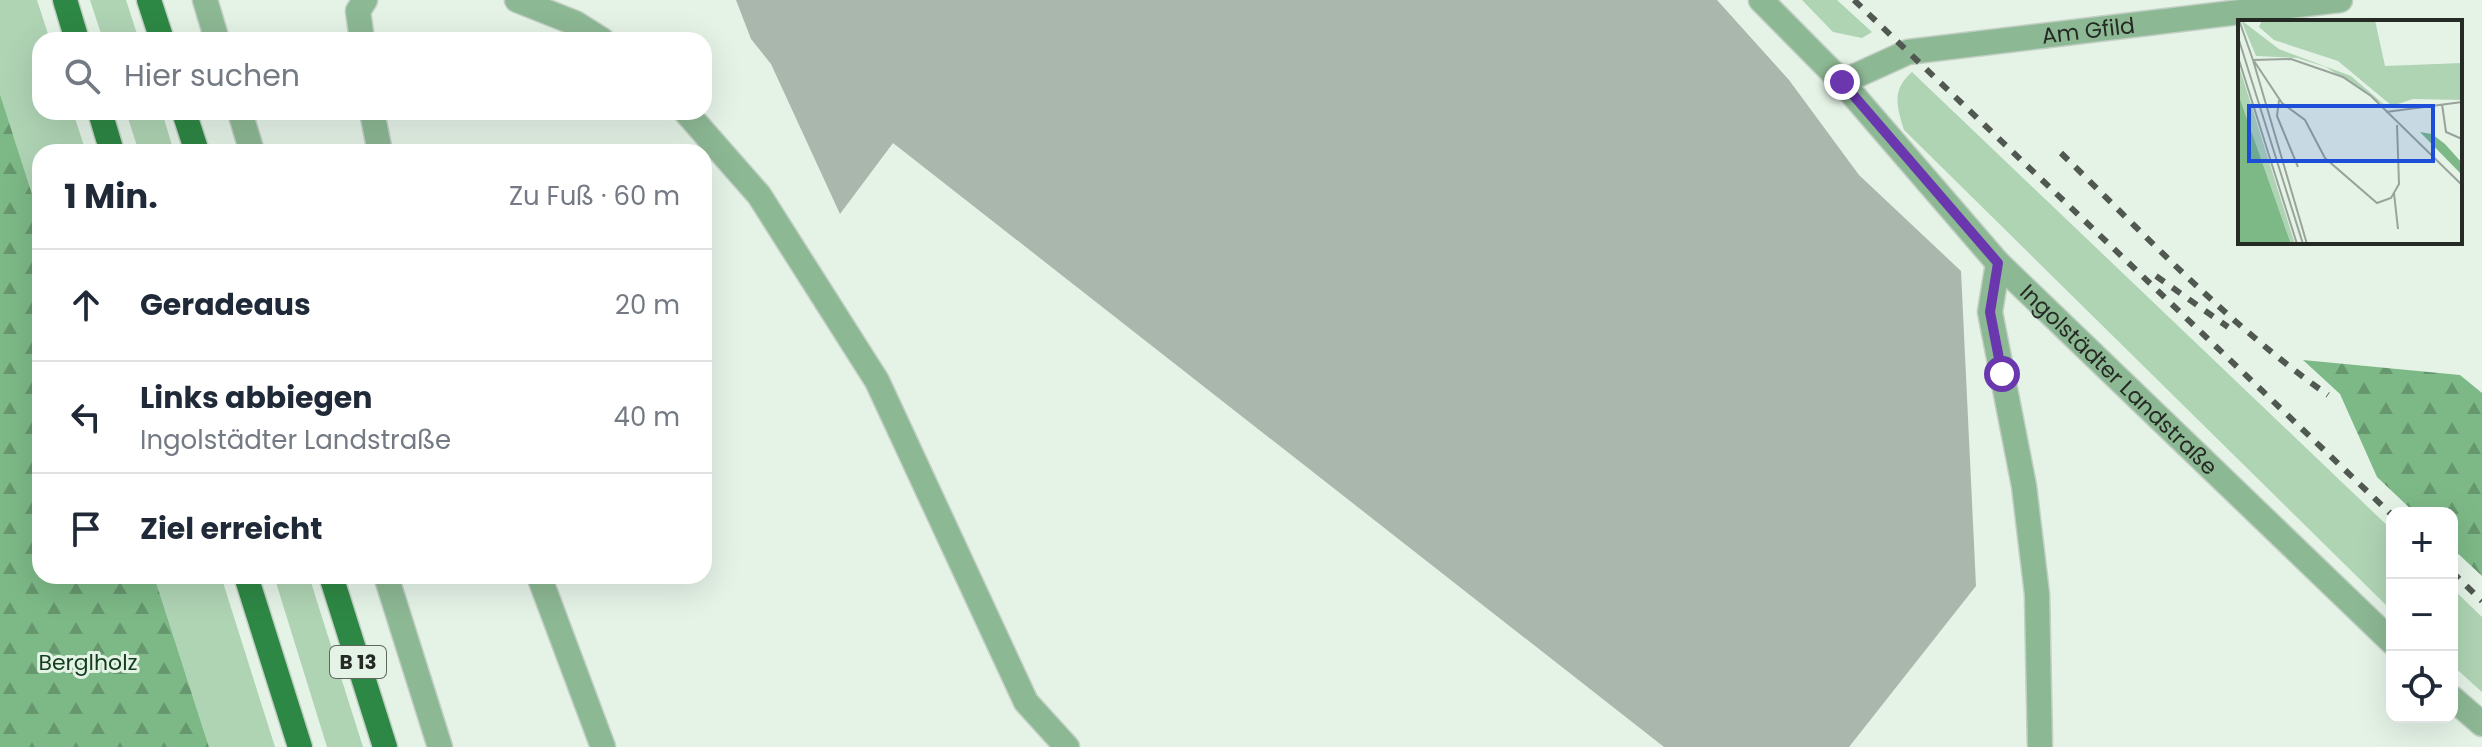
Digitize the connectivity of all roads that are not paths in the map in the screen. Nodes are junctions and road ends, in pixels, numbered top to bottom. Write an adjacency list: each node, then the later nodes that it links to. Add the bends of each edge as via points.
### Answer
1 (65, 0): 8 (main road)
2 (149, 0): 9 (main road)
3 (205, 0): 10 (street)
4 (365, 0): 11 (street, via 358,11)
5 (517, 0): 12 (street)
6 (1761, 0): 13 (street, Ingolstädter Landstraße)
7 (2340, 0): 13 (street, Am Gfild, via 1908,52)
8 (75, 32)
9 (159, 32)
10 (215, 32)
11 (361, 32)
12 (589, 32)
13 (1842, 82): 23 (street, Ingolstädter Landstraße)
14 (102, 120): 19 (main road)
15 (187, 120): 20 (main road)
16 (242, 120): 21 (street)
17 (374, 120): 22 (street)
18 (693, 120): 35 (street, via 759,195 877,381 1026,702)
19 (110, 144)
20 (194, 144)
21 (250, 144)
22 (378, 144)
23 (1998, 263): 28 (street, Ingolstädter Landstraße); 36 (street, via 1990,312 2024,486 2037,594)
24 (249, 584): 31 (main road)
25 (334, 584): 32 (main road, B 13)
26 (389, 584): 33 (street)
27 (542, 584): 34 (street)
28 (2386, 636)
29 (2458, 703): 30 (street)
30 (2482, 724)
31 (300, 747)
32 (385, 747)
33 (440, 747)
34 (603, 747)
35 (1067, 747)
36 (2040, 747)

